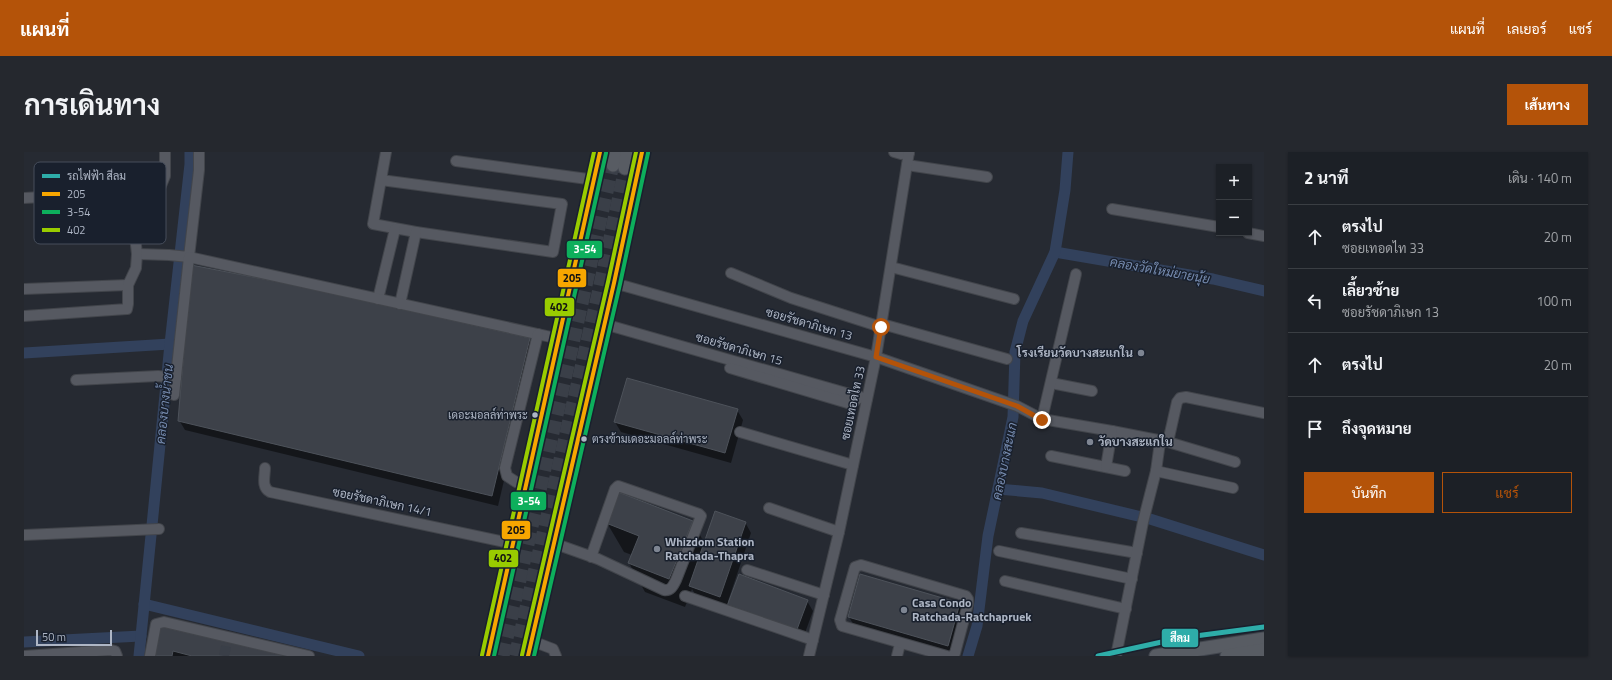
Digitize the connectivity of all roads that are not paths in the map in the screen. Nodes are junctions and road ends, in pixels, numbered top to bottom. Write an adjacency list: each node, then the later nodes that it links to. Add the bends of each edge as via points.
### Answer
1 (165, 152): 10 (street)
2 (199, 152): 26 (street, via 199,170)
3 (386, 152): 14 (street)
4 (600, 152): 15 (main road)
5 (615, 152): 6 (main road, via 619,167)
6 (627, 152)
7 (642, 152): 30 (main road)
8 (894, 152): 9 (street)
9 (909, 152): 12 (street, ซอยเทอดไท 33)
10 (165, 162)
11 (456, 162): 15 (street)
12 (907, 165): 13 (street); 27 (street, ซอยเทอดไท 33)
13 (987, 177)
14 (381, 180): 20 (street, via 373,224); 21 (street, via 562,204 553,252)
15 (595, 180): 40 (main road)
16 (34, 197): 17 (street)
17 (24, 198)
18 (1112, 209): 19 (street)
19 (1216, 226)
20 (395, 229): 21 (street); 33 (street)
21 (416, 232): 35 (street)
22 (1252, 234): 23 (street)
23 (1264, 236)
24 (136, 244): 25 (street)
25 (137, 254): 26 (street); 31 (street, via 136,268)
26 (187, 257): 33 (street); 44 (street)
27 (891, 267): 34 (street); 38 (street, ซอยเทอดไท 33)
28 (731, 273): 38 (street, via 791,298)
29 (1076, 274): 46 (street)
30 (614, 283): 37 (main road); 41 (street, ซอยรัชดาภิเษก 13)
31 (128, 285): 32 (street); 36 (street, via 126,309)
32 (24, 289)
33 (378, 299): 35 (street)
34 (1014, 299)
35 (400, 304): 39 (street)
36 (24, 316)
37 (604, 324): 49 (street, ซอยรัชดาภิเษก 15); 69 (main road)
38 (881, 325): 41 (street, ซอยเทอดไท 33); 42 (street)
39 (538, 334): 40 (street); 62 (street, via 505,468 507,476)
40 (560, 339): 62 (main road)
41 (876, 357): 49 (street, ซอยเทอดไท 33); 51 (street, ซอยรัชดาภิเษก 13, via 1017,406)
42 (1007, 359)
43 (730, 368): 49 (street, via 851,404)
44 (172, 377): 45 (street); 48 (street)
45 (76, 380)
46 (1051, 383): 47 (street); 51 (street)
47 (1092, 391)
48 (174, 395)
49 (863, 398): 57 (street, ซอยเทอดไท 33)
50 (1264, 413): 54 (street, via 1186,397 1180,398)
51 (1042, 420): 52 (street)
52 (1112, 431): 54 (street); 58 (street)
53 (740, 432): 57 (street)
54 (1164, 442): 56 (street); 61 (street)
55 (1051, 456): 58 (street)
56 (1235, 462)
57 (853, 465): 66 (street, ซอยเทอดไท 33)
58 (1106, 467): 60 (street)
59 (266, 468): 70 (street, ซอยรัชดาภิเษก 14/1, via 264,485 270,492)
60 (1125, 471)
61 (1156, 471): 63 (street); 72 (street)
62 (527, 486): 70 (main road)
63 (1234, 488)
64 (769, 508): 66 (street)
65 (159, 529): 68 (street)
66 (839, 532): 77 (street, ซอยเทอดไท 33)
67 (1021, 533): 72 (street)
68 (24, 535)
69 (553, 543): 73 (street); 82 (main road)
70 (514, 544): 89 (main road)
71 (999, 551): 75 (street)
72 (1137, 554): 75 (street)
73 (591, 557): 73 (street, via 668,590 676,580 701,516 618,486)
74 (747, 570): 77 (street)
75 (1132, 579): 79 (street)
76 (1004, 581): 79 (street)
77 (824, 595): 81 (street, ซอยเทอดไท 33)
78 (685, 596): 81 (street)
79 (1126, 609): 96 (street)
80 (1264, 639): 97 (main road)
81 (813, 640): 92 (street, ซอยเทอดไท 33)
82 (532, 641): 90 (main road); 91 (street, via 553,649)
83 (900, 644): 93 (street); 94 (street); 95 (street, via 840,624 857,566 861,565 966,596 968,604)
84 (1264, 650): 98 (main road)
85 (24, 656): 86 (street, via 111,650 115,651)
86 (117, 656)
87 (150, 656): 88 (street, via 156,624 160,622)
88 (309, 656)
89 (488, 656)
90 (528, 656)
91 (556, 656)
92 (809, 656)
93 (897, 656)
94 (947, 656)
95 (952, 656)
96 (1116, 656)
97 (1156, 656)
98 (1227, 656)

